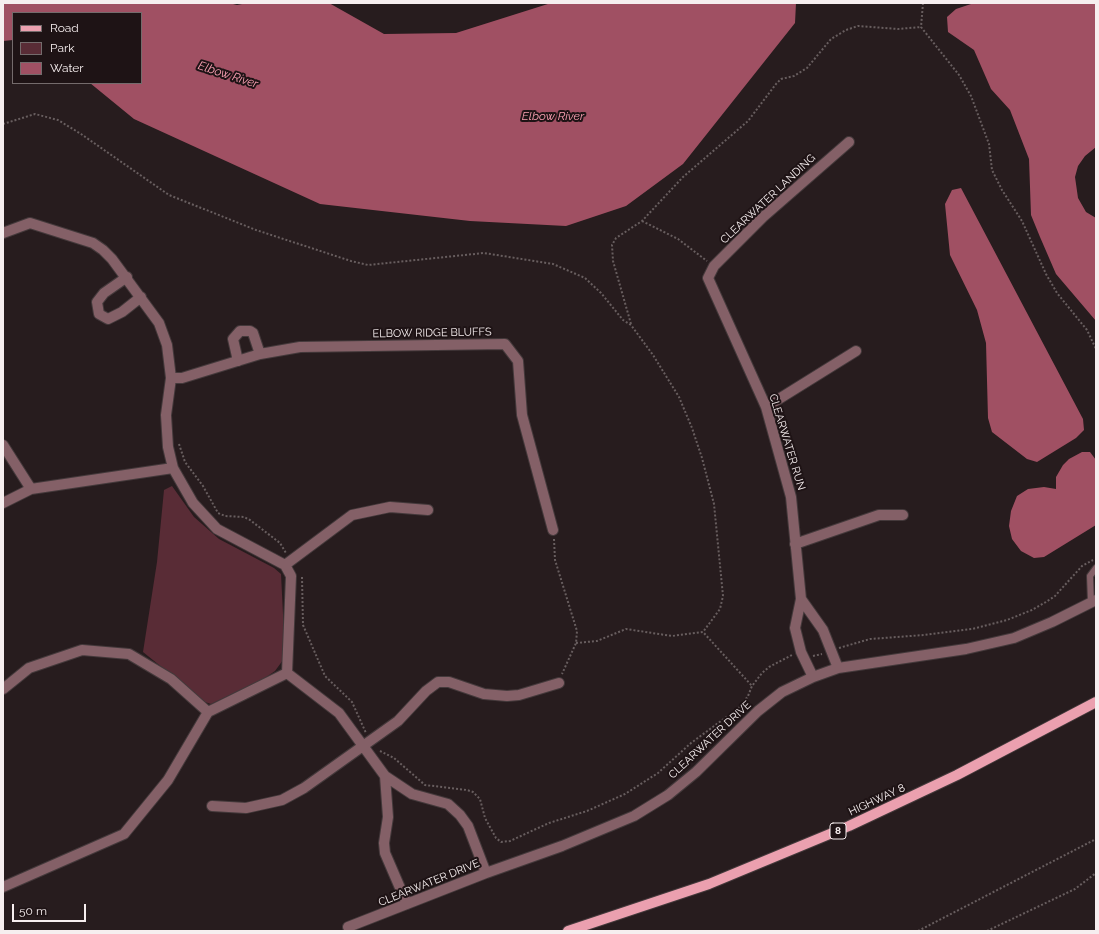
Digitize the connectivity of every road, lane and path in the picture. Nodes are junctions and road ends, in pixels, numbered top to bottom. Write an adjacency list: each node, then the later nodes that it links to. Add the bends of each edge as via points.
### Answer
1 (923, 3): 2 (path)
2 (921, 27): 5 (path, via 898,30 858,26 831,39 807,68 794,76 781,79 748,121 683,177); 12 (path, via 959,75 971,96 990,144 992,170 1022,221 1057,293 1087,330)
3 (3, 124): 11 (path, via 35,114 58,120 169,195 256,230 351,262 368,265 475,253 563,267 585,278 623,320)
4 (849, 142): 7 (street, CLEARWATER LANDING, via 763,217)
5 (642, 222): 7 (path, via 678,239); 11 (path, via 616,238 611,251)
6 (3, 233): 8 (street, via 30,223 93,243 103,250)
7 (714, 266): 9 (street, CLEARWATER LANDING)
8 (127, 277): 10 (street); 10 (street, via 104,293 97,302 99,314 108,319)
9 (708, 278): 17 (street, CLEARWATER RUN)
10 (141, 297): 16 (street, via 159,323 167,345)
11 (632, 325): 31 (path, via 679,397 709,480 714,504 723,602)
12 (1096, 349)
13 (856, 351): 17 (street)
14 (260, 354): 15 (street, ELBOW RIDGE BLUFFS); 15 (street, via 253,333 240,331 233,339); 24 (street, ELBOW RIDGE BLUFFS, via 300,347 505,344 518,361 522,415)
15 (238, 361): 16 (street, ELBOW RIDGE BLUFFS, via 182,378)
16 (171, 378): 19 (street, via 166,423)
17 (766, 407): 25 (street, CLEARWATER RUN, via 791,497)
18 (3, 445): 20 (street)
19 (173, 468): 20 (street); 27 (street, via 193,504 217,529)
20 (31, 489): 21 (street)
21 (3, 503)
22 (428, 510): 27 (street, via 390,507 352,515)
23 (903, 515): 25 (street, via 879,515)
24 (553, 530): 32 (path, via 555,560 575,622)
25 (795, 544): 29 (street, CLEARWATER RUN)
26 (1096, 559): 33 (path, via 1086,563 1055,596 1032,610 1007,620 960,630 870,638)
27 (285, 566): 36 (street, via 291,576)
28 (1096, 568): 30 (lane, via 1090,576)
29 (801, 599): 33 (street, CLEARWATER RUN, via 819,624); 34 (street, CLEARWATER RUN, via 795,628)
30 (1094, 601): 35 (street, CLEARWATER DRIVE, via 1014,638 966,649)
31 (703, 632): 32 (path, via 672,636 626,629 597,641); 39 (path)
32 (576, 643): 38 (path)
33 (831, 651): 34 (path, via 814,656); 35 (street, CLEARWATER RUN)
34 (801, 652): 37 (street, CLEARWATER RUN)
35 (838, 668): 37 (street, CLEARWATER DRIVE)
36 (287, 673): 42 (street); 43 (street, via 339,713)
37 (812, 677): 47 (street, CLEARWATER DRIVE, via 782,692 758,711 696,772 668,795 634,816 562,846)
38 (559, 683): 43 (street, via 507,696 484,694 449,682 438,682 426,691 403,717)
39 (752, 686)
40 (3, 689): 42 (street, via 29,668 82,650 128,654 171,678)
41 (1096, 702): 52 (main road, HIGHWAY 8 / 8, via 957,775 835,832 709,884)
42 (208, 712): 49 (street, via 168,780 124,834)
43 (363, 747): 44 (street); 45 (street, via 304,788 282,800 246,808)
44 (385, 776): 47 (street, via 412,794 448,804 460,815 468,826); 50 (street, via 388,817 385,853)
45 (212, 806)
46 (1096, 838): 53 (path)
47 (486, 873): 50 (street, CLEARWATER DRIVE)
48 (1096, 873): 54 (path, via 1075,889)
49 (3, 887)
50 (407, 904): 51 (street, CLEARWATER DRIVE)
51 (348, 927)
52 (568, 931)
53 (918, 931)
54 (987, 931)

